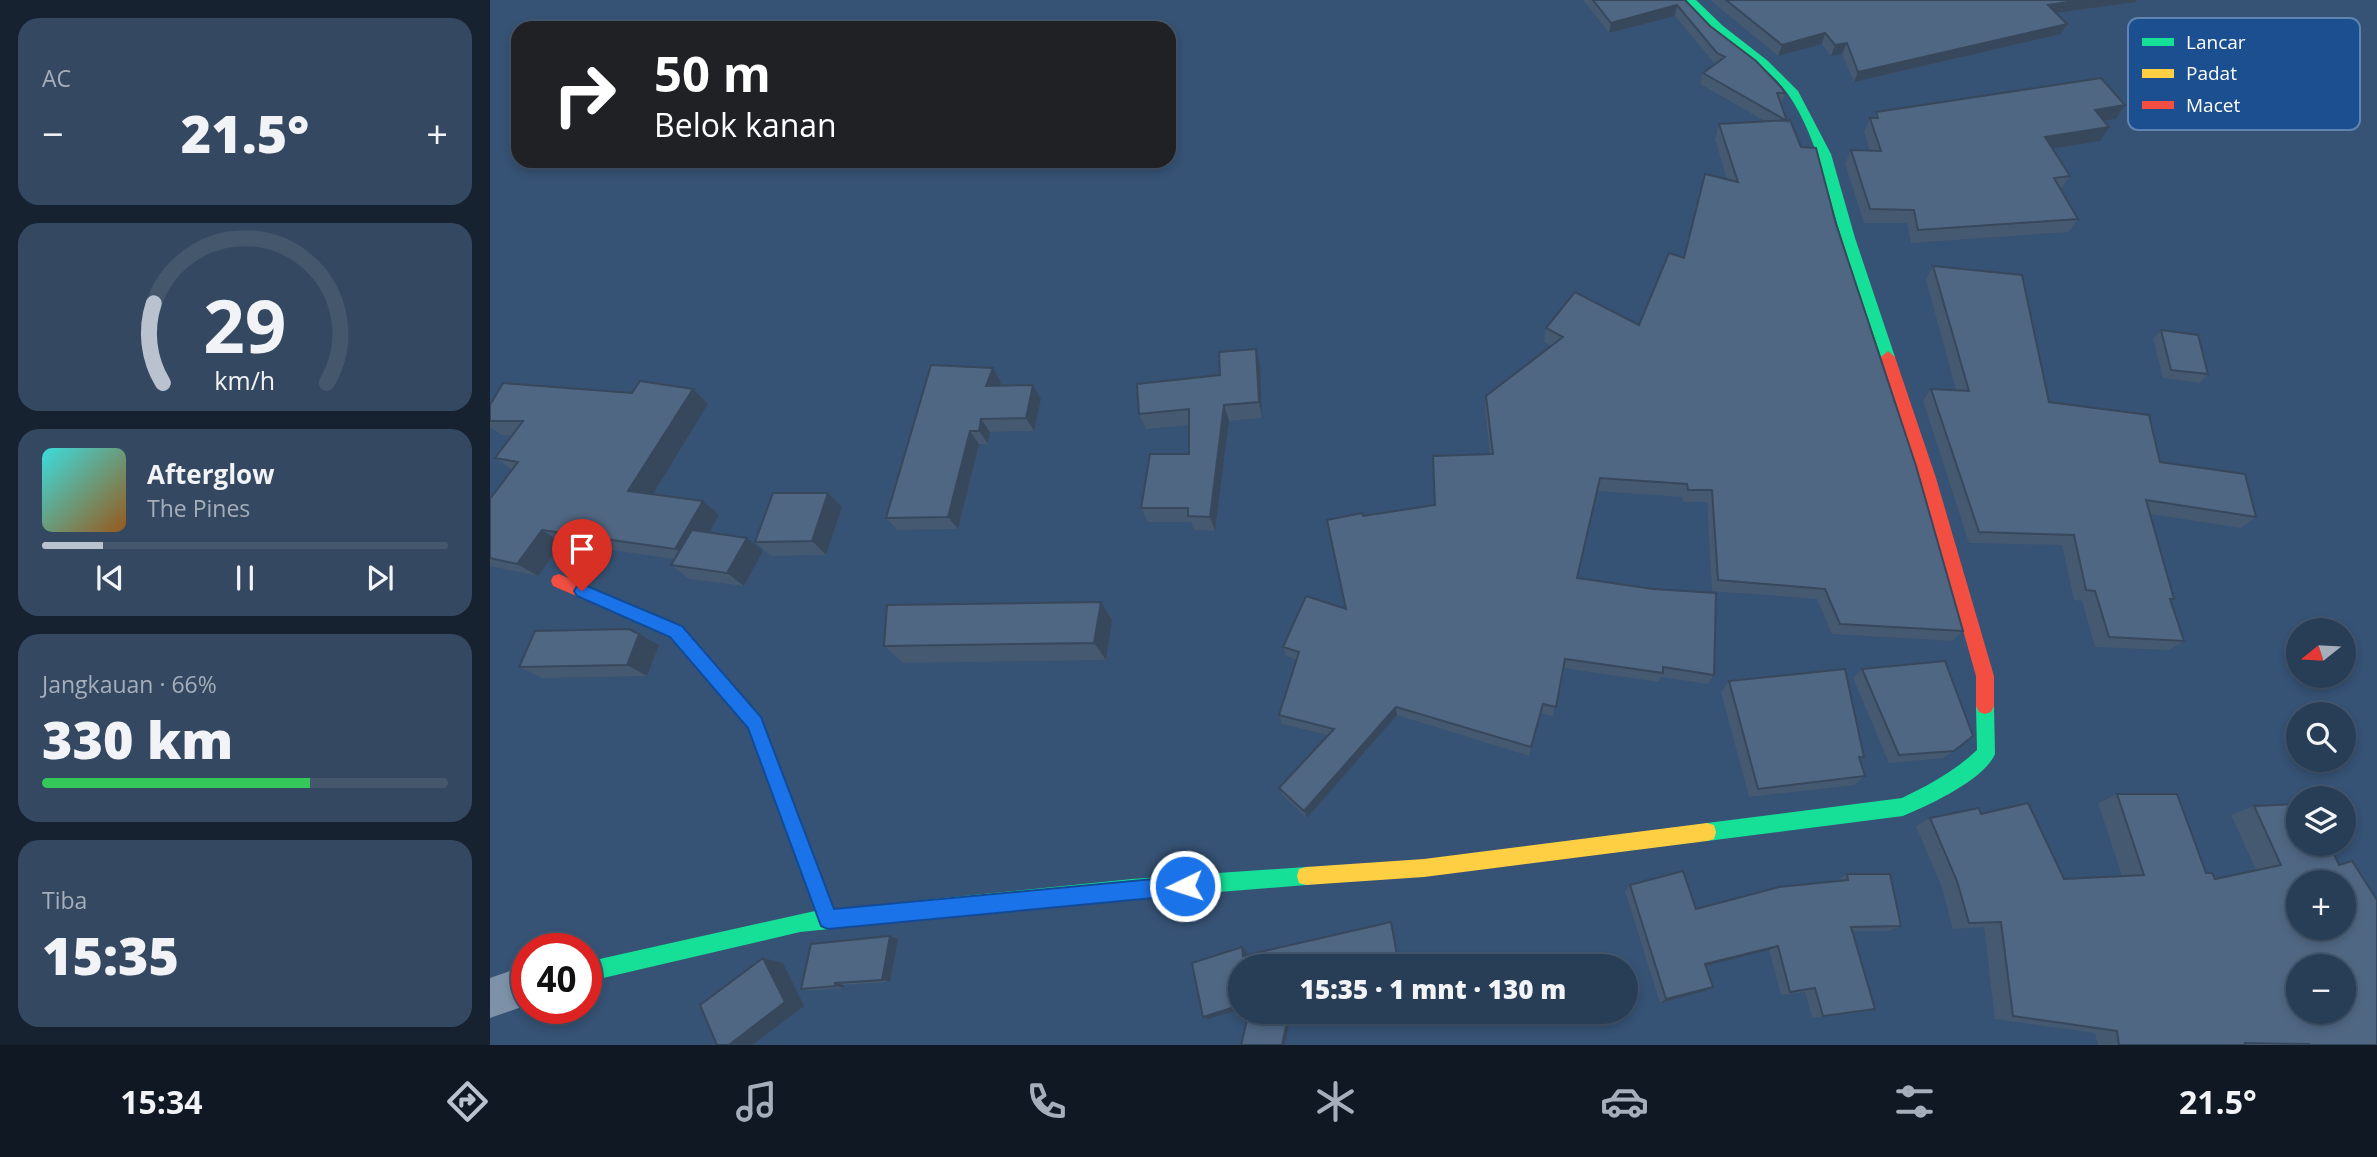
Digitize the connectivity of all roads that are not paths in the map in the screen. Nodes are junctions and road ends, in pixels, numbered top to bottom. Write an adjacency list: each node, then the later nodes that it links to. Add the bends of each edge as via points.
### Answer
1 (1690, 0): 3 (street, via 1792,91 1825,154 1848,238 1928,478 1985,676 1986,754 1966,775 1903,807 1424,868)
2 (559, 581): 3 (street, via 676,631 755,723)
3 (828, 919): 4 (street)
4 (602, 968)
5 (511, 991): 6 (street)
6 (490, 998)

